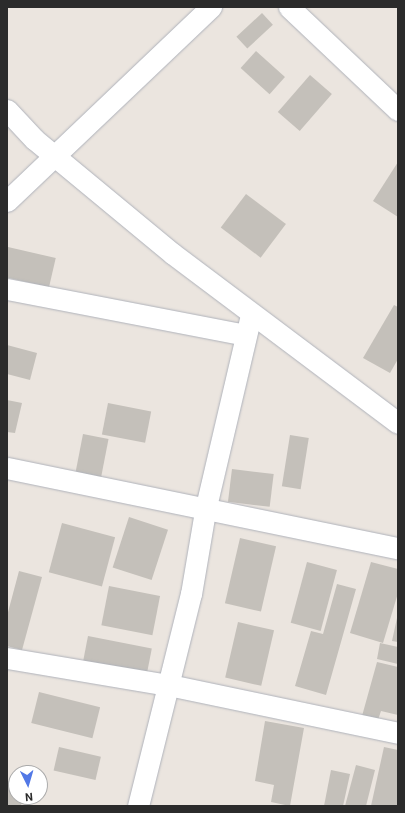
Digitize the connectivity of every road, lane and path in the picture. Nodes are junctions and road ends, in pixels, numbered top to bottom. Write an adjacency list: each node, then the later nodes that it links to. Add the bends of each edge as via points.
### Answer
1 (211, 7): 5 (street)
2 (289, 7): 4 (street)
3 (7, 110): 5 (street)
4 (398, 110)
5 (53, 155): 6 (street); 8 (street)
6 (7, 200)
7 (7, 289): 9 (street)
8 (251, 315): 9 (street); 10 (street)
9 (246, 335): 12 (street)
10 (398, 423)
11 (7, 468): 12 (street)
12 (205, 511): 13 (street); 15 (street, via 191,594)
13 (398, 548)
14 (7, 658): 15 (street)
15 (169, 685): 16 (street); 17 (street)
16 (398, 733)
17 (138, 806)

